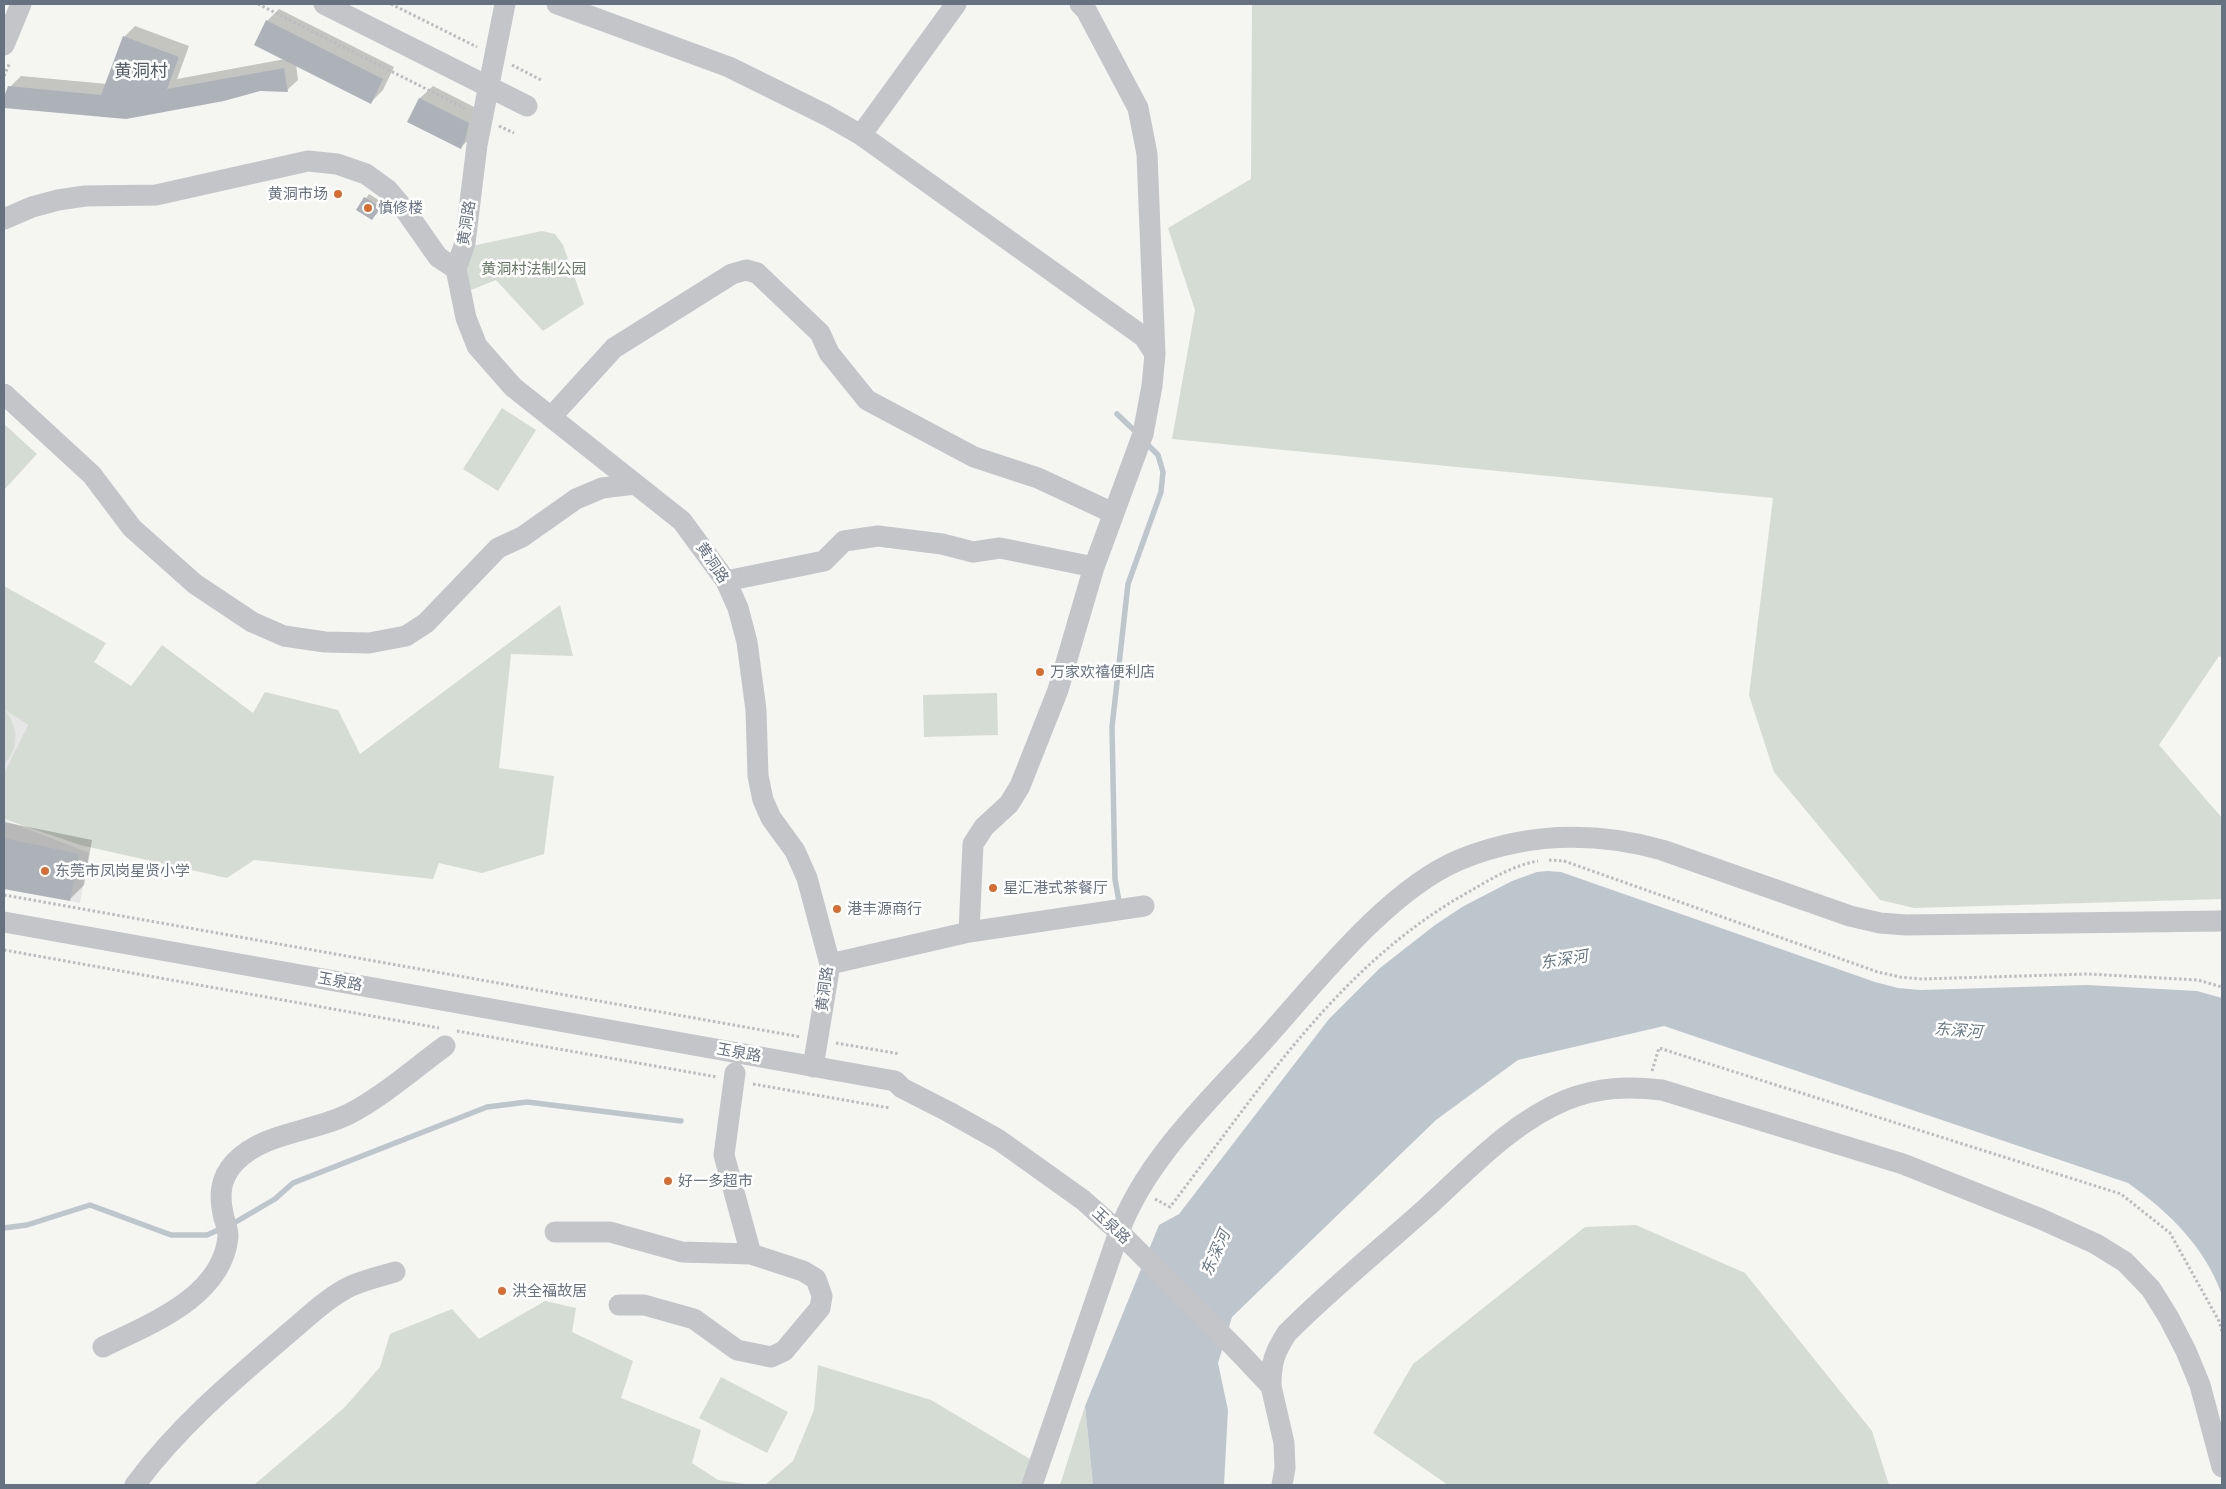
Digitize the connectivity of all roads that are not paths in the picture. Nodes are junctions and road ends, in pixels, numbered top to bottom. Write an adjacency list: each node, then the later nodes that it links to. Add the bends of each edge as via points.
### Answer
1 (21, 4): 7 (street)
2 (324, 4): 8 (street)
3 (505, 4): 11 (street, 黄洞路, via 477,145 466,243)
4 (557, 4): 9 (street, via 729,67)
5 (956, 4): 9 (street)
6 (1080, 4): 12 (street, via 1138,108 1144,129)
7 (4, 45)
8 (527, 106)
9 (861, 135): 12 (street, via 1144,337)
10 (4, 219): 11 (street, via 58,200 85,196 156,195 308,161 337,164 366,174 388,190 438,257)
11 (456, 269): 14 (street, 黄洞路, via 466,318 477,346 513,387)
12 (1155, 354): 16 (street, via 1143,434)
13 (4, 394): 15 (street, via 92,475 132,528 195,584 252,622 284,636 325,642 369,643 406,636 438,612 498,548 522,536 576,499 602,488)
14 (552, 416): 15 (street, 黄洞路); 16 (street, via 614,348 732,274 746,270 757,273 820,333 829,353 867,400 974,457 1038,478)
15 (635, 484): 18 (street, 黄洞路, via 682,521)
16 (1113, 514): 17 (street)
17 (1094, 568): 18 (street, via 1000,548 973,552 942,544 878,536 844,541 824,561); 22 (street, via 1058,690 1020,786 1009,804 984,827 973,844)
18 (726, 581): 23 (street, 黄洞路, via 738,608 748,650 756,710 758,776 763,800 771,818 796,852 808,878)
19 (1144, 906): 22 (street)
20 (2222, 921): 28 (street, via 1950,926 1880,923 1850,916 1638,843 1561,836 1482,852 1459,860 1421,881 1383,912 1342,953 1160,1159 1138,1190)
21 (4, 922): 25 (street, 玉泉路)
22 (969, 932): 23 (street)
23 (830, 964): 25 (street, 黄洞路)
24 (445, 1046): 32 (street, via 349,1114 268,1141 236,1162 225,1175 220,1190 228,1234 219,1266 175,1311)
25 (813, 1066): 28 (street, 玉泉路, via 895,1081 902,1088 999,1140 1083,1200)
26 (735, 1073): 29 (street, via 724,1156)
27 (555, 1232): 29 (street, via 610,1232 682,1252)
28 (1118, 1232): 33 (street, 玉泉路); 36 (street)
29 (751, 1254): 31 (street, via 803,1271 816,1280 822,1296 820,1308 784,1351 771,1357 737,1350 694,1320 644,1305)
30 (395, 1272): 35 (street, via 352,1285 309,1316 215,1396 160,1452)
31 (619, 1305)
32 (104, 1347)
33 (1271, 1386): 34 (street, via 1271,1364 1287,1333 1499,1143 1540,1113 1564,1101 1611,1087 1636,1087 1662,1090 1903,1164 2041,1219 2096,1244 2125,1262 2151,1289 2186,1351 2200,1384); 37 (street, via 1284,1442)
34 (2222, 1467)
35 (135, 1485)
36 (1032, 1485)
37 (1282, 1485)

